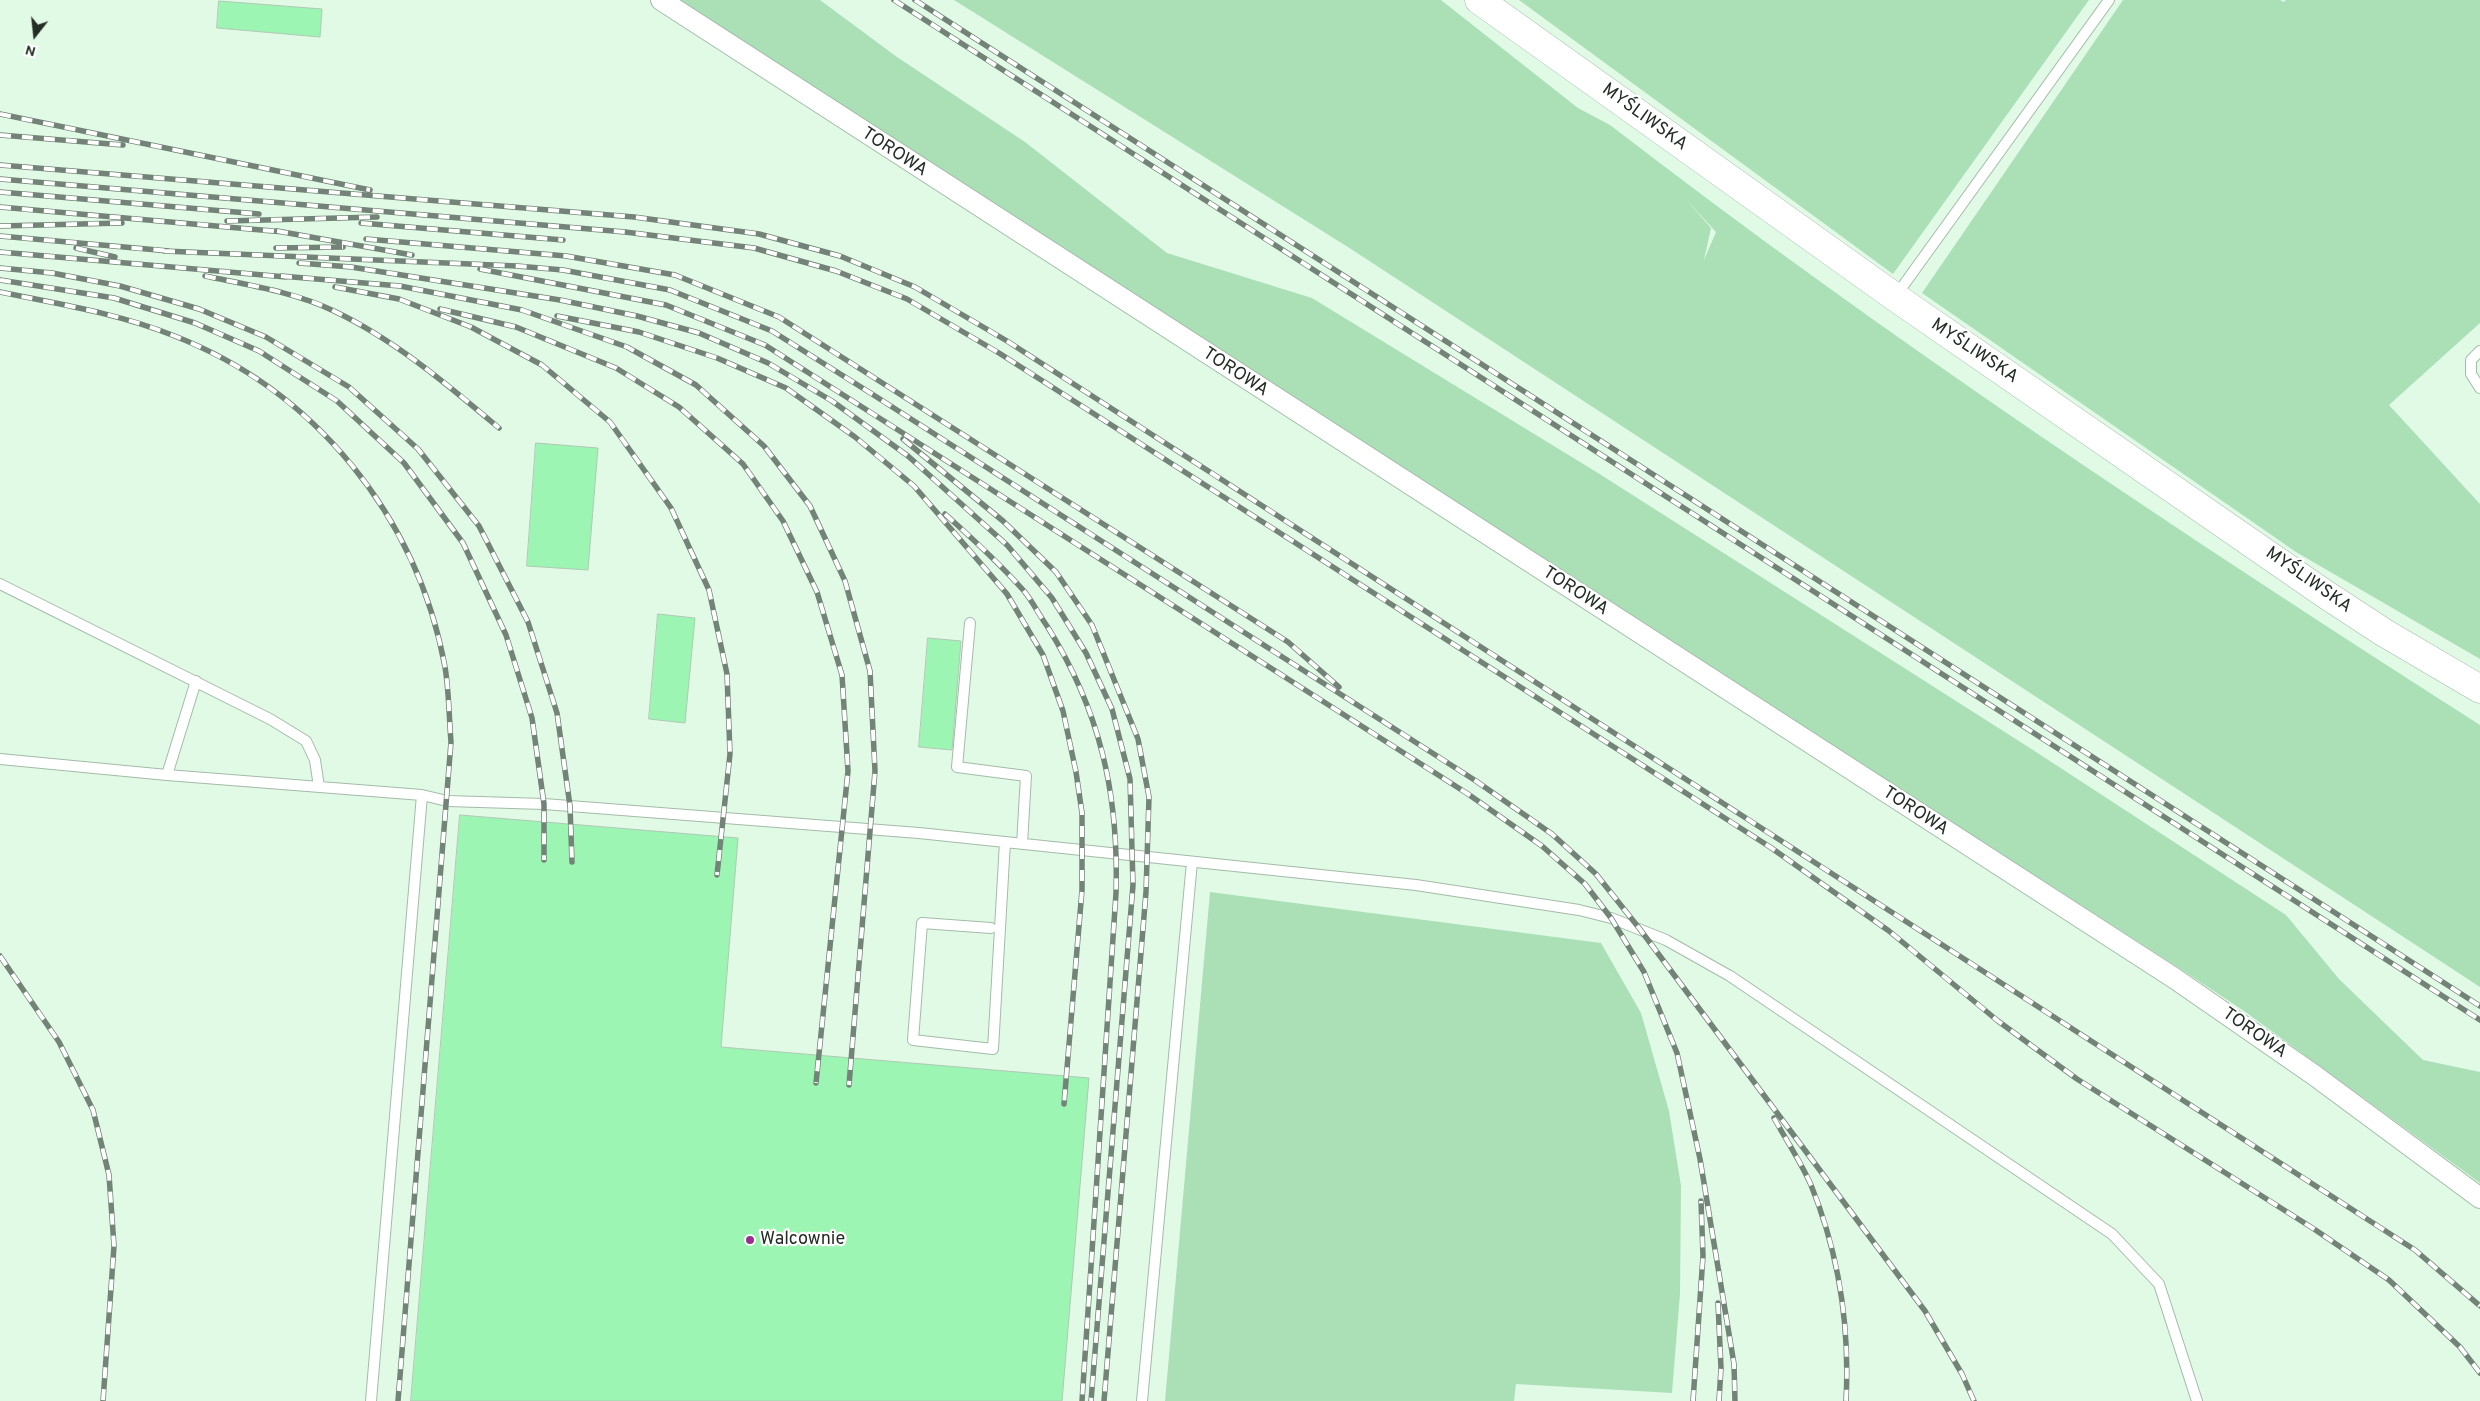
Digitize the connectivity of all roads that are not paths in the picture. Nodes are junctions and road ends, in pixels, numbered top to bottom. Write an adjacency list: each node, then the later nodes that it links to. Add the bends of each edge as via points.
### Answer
1 (660, 0): 19 (street, TOROWA, via 2174,978 2314,1075)
2 (1479, 0): 4 (street, MYŚLIWSKA)
3 (2110, 0): 4 (lane)
4 (1895, 297): 10 (street, MYŚLIWSKA, via 2325,594)
5 (2480, 351): 6 (lane, via 2471,360 2471,374)
6 (2480, 388)
7 (0, 584): 9 (lane)
8 (970, 623): 16 (lane, via 956,767 1026,776)
9 (196, 681): 12 (lane); 13 (lane, via 306,741 314,760)
10 (2480, 689)
11 (0, 759): 12 (lane)
12 (167, 776): 13 (lane)
13 (319, 787): 14 (lane)
14 (422, 795): 15 (lane, via 447,800 552,805); 20 (lane)
15 (1005, 842): 16 (lane); 18 (lane, via 993,1050 913,1040 922,923)
16 (1022, 844): 17 (lane)
17 (1192, 862): 21 (lane); 22 (lane, via 1416,885 1579,910 1610,918 1666,940 1730,976 2112,1234 2158,1284)
18 (990, 928)
19 (2480, 1198)
20 (371, 1401)
21 (1142, 1401)
22 (2197, 1401)

